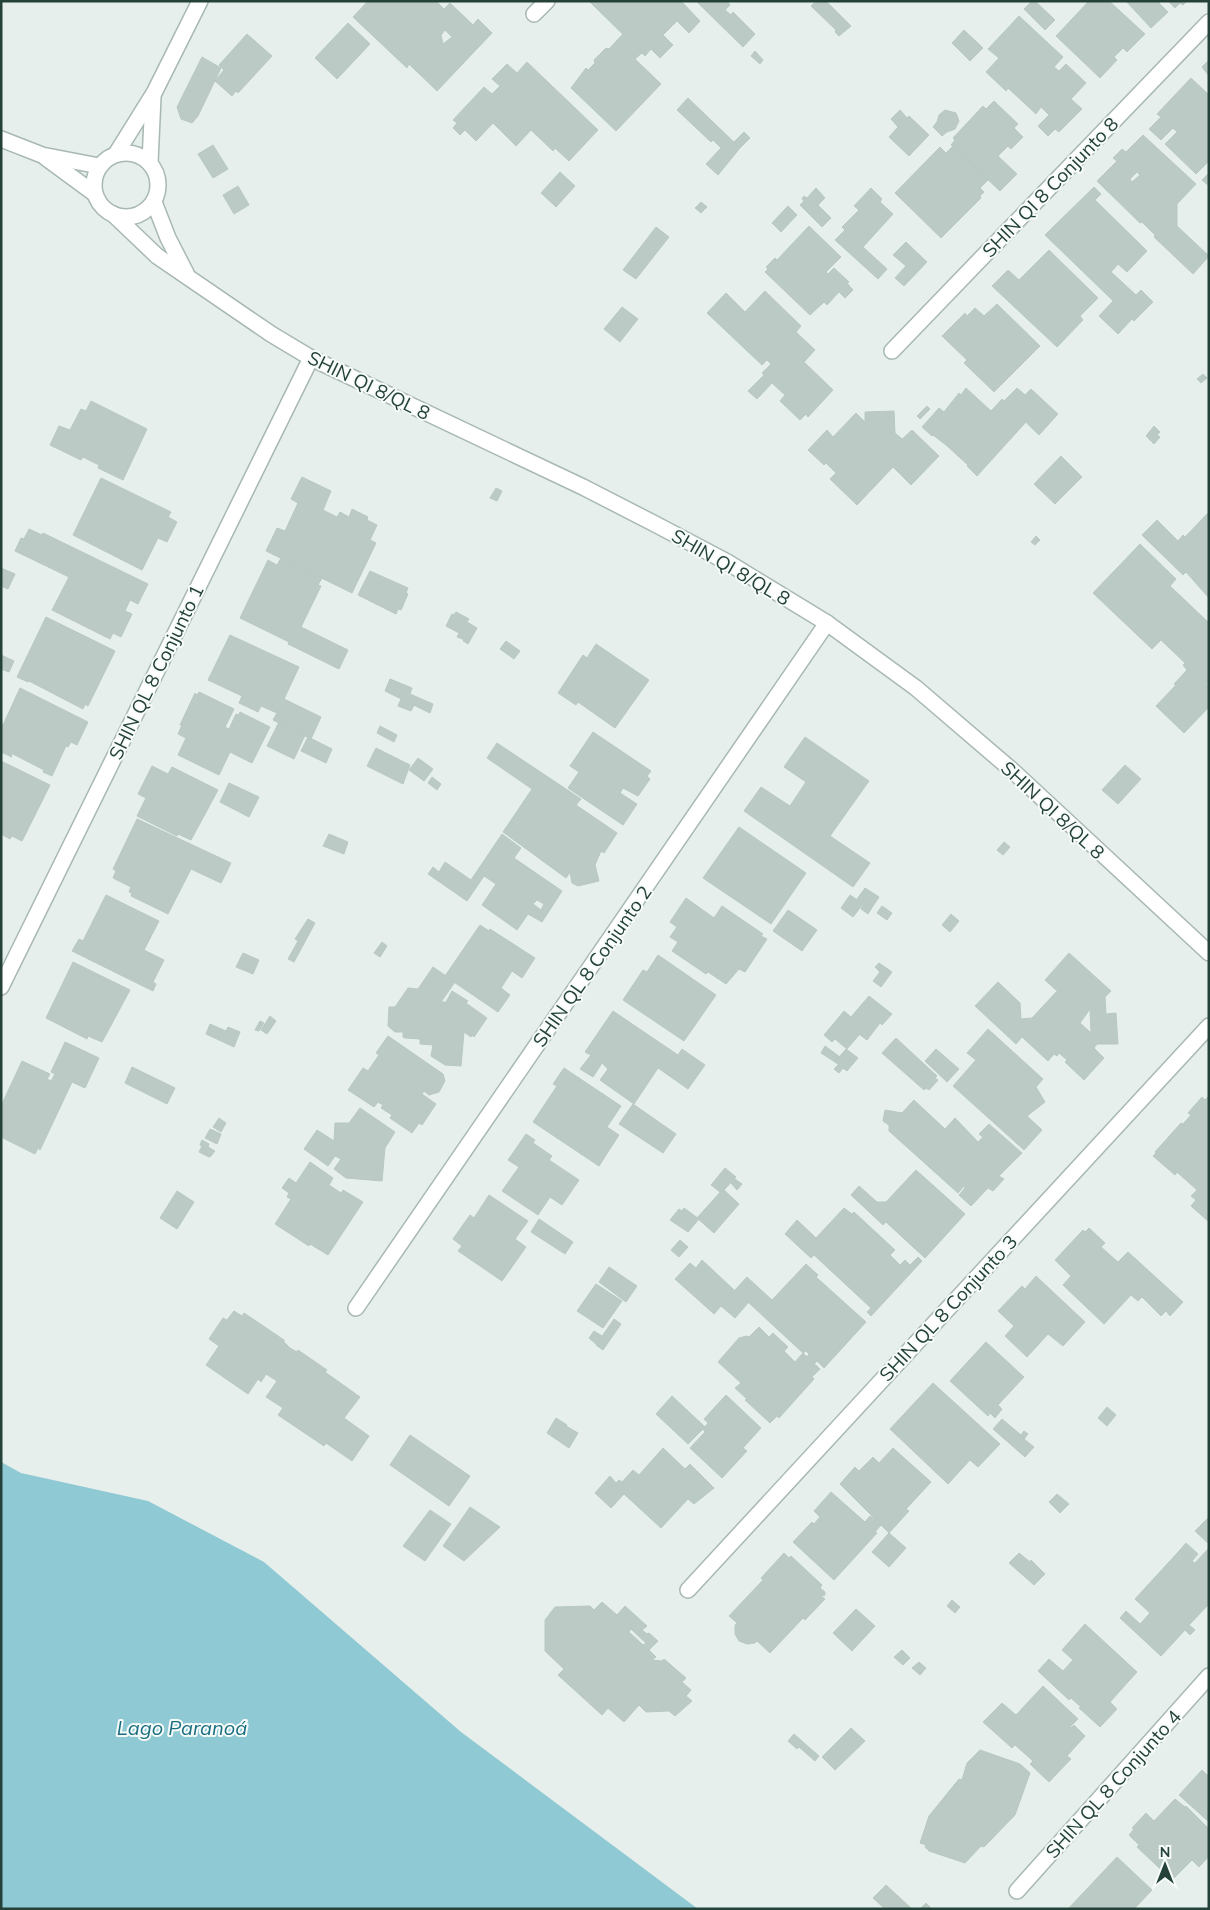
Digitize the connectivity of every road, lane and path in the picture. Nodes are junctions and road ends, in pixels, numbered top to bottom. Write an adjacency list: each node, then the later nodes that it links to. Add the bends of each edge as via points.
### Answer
1 (200, 1): 5 (street)
2 (546, 1): 3 (street)
3 (534, 14)
4 (1209, 22): 15 (street, SHIN QI 8 Conjunto 8)
5 (154, 94): 7 (street); 9 (street)
6 (1, 139): 8 (street)
7 (116, 154): 9 (street, via 134,153); 10 (street)
8 (42, 155): 10 (street); 11 (street)
9 (150, 162): 12 (street, via 157,174 159,188)
10 (99, 166): 11 (street, via 94,180)
11 (95, 194): 13 (street, via 102,206)
12 (154, 202): 13 (street, via 143,213 128,217); 14 (street, SHIN QI 8/QL 8)
13 (113, 214): 14 (street, SHIN QI 8/QL 8, via 157,256)
14 (188, 277): 16 (street, SHIN QI 8/QL 8)
15 (892, 351)
16 (311, 358): 17 (street, SHIN QI 8/QL 8, via 583,487 727,562); 19 (street, SHIN QL 8 Conjunto 1)
17 (828, 623): 18 (street, SHIN QI 8/QL 8, via 916,688 1006,766); 21 (street, SHIN QL 8 Conjunto 2)
18 (1209, 953)
19 (1, 987)
20 (1209, 1026): 22 (street, SHIN QL 8 Conjunto 3)
21 (356, 1308)
22 (688, 1590)
23 (1209, 1676): 24 (street, SHIN QL 8 Conjunto 4)
24 (1017, 1891)

